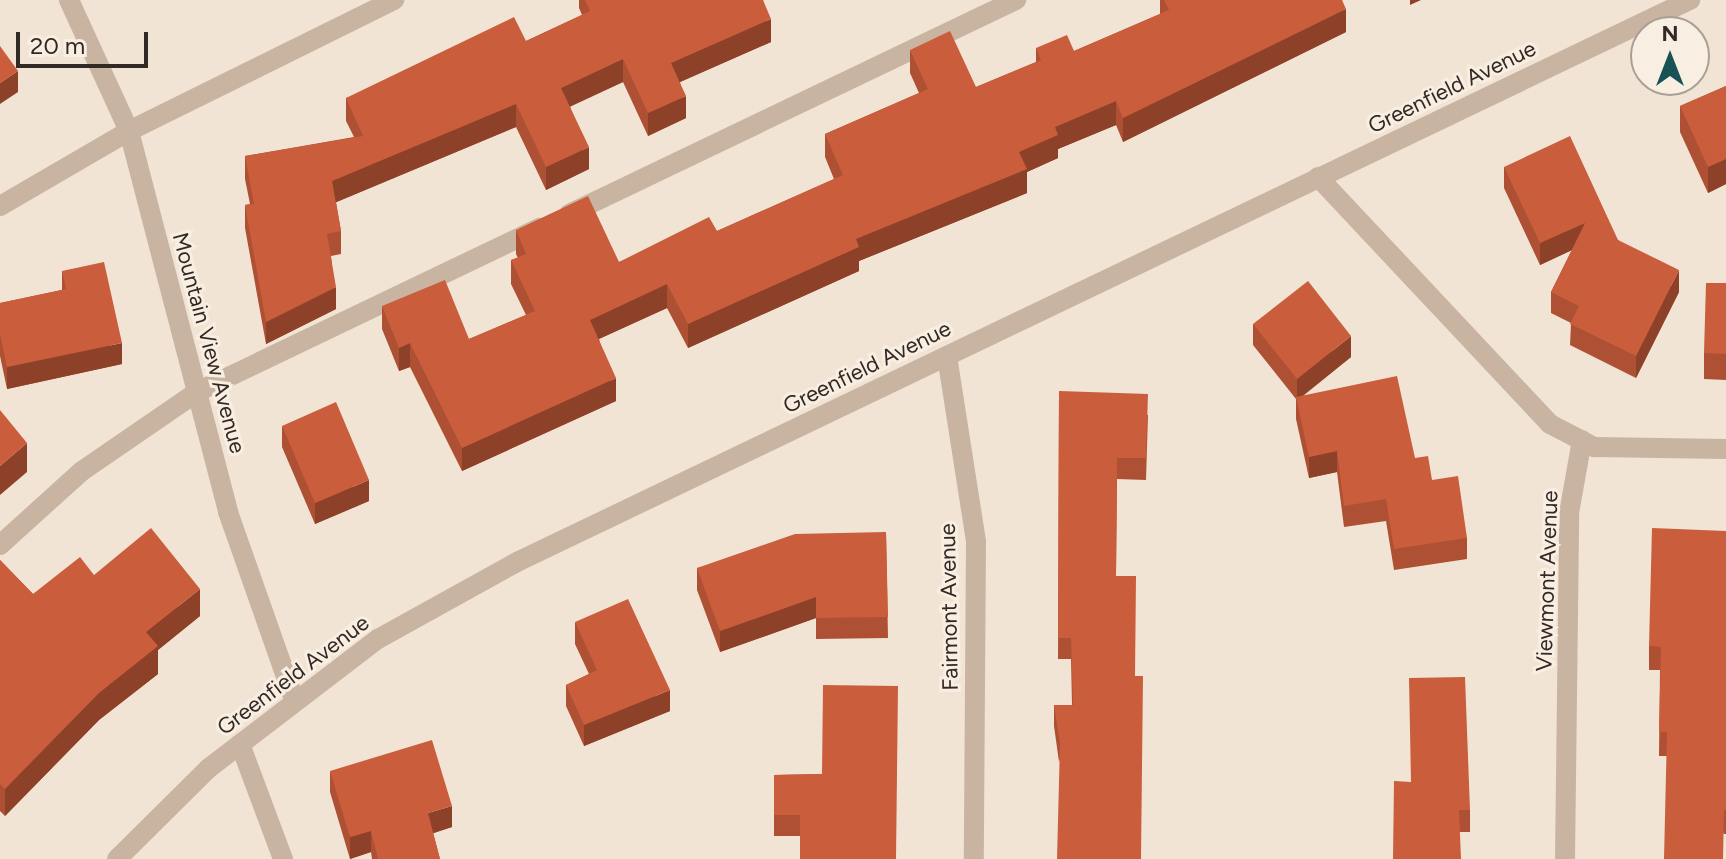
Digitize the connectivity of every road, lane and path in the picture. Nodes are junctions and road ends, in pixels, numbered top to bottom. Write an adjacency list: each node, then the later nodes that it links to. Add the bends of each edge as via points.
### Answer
1 (69, 0): 5 (street, Mountain View Avenue)
2 (394, 0): 5 (street)
3 (1016, 0): 9 (street)
4 (1690, 0): 6 (street, Greenfield Avenue)
5 (129, 131): 7 (street); 9 (street, Mountain View Avenue)
6 (1318, 177): 8 (street, Greenfield Avenue); 10 (street, via 1550,424)
7 (0, 206)
8 (947, 356): 13 (street, Greenfield Avenue, via 517,562 378,639); 17 (street, Fairmont Avenue, via 976,542)
9 (197, 392): 12 (street, via 82,471); 13 (street, Mountain View Avenue, via 228,512)
10 (1582, 440): 11 (street, via 1594,447); 18 (street, Viewmont Avenue, via 1569,513)
11 (1726, 449)
12 (0, 545)
13 (295, 702): 14 (street, Greenfield Avenue)
14 (240, 744): 15 (street, Greenfield Avenue); 16 (street)
15 (117, 859)
16 (283, 859)
17 (974, 859)
18 (1565, 859)

